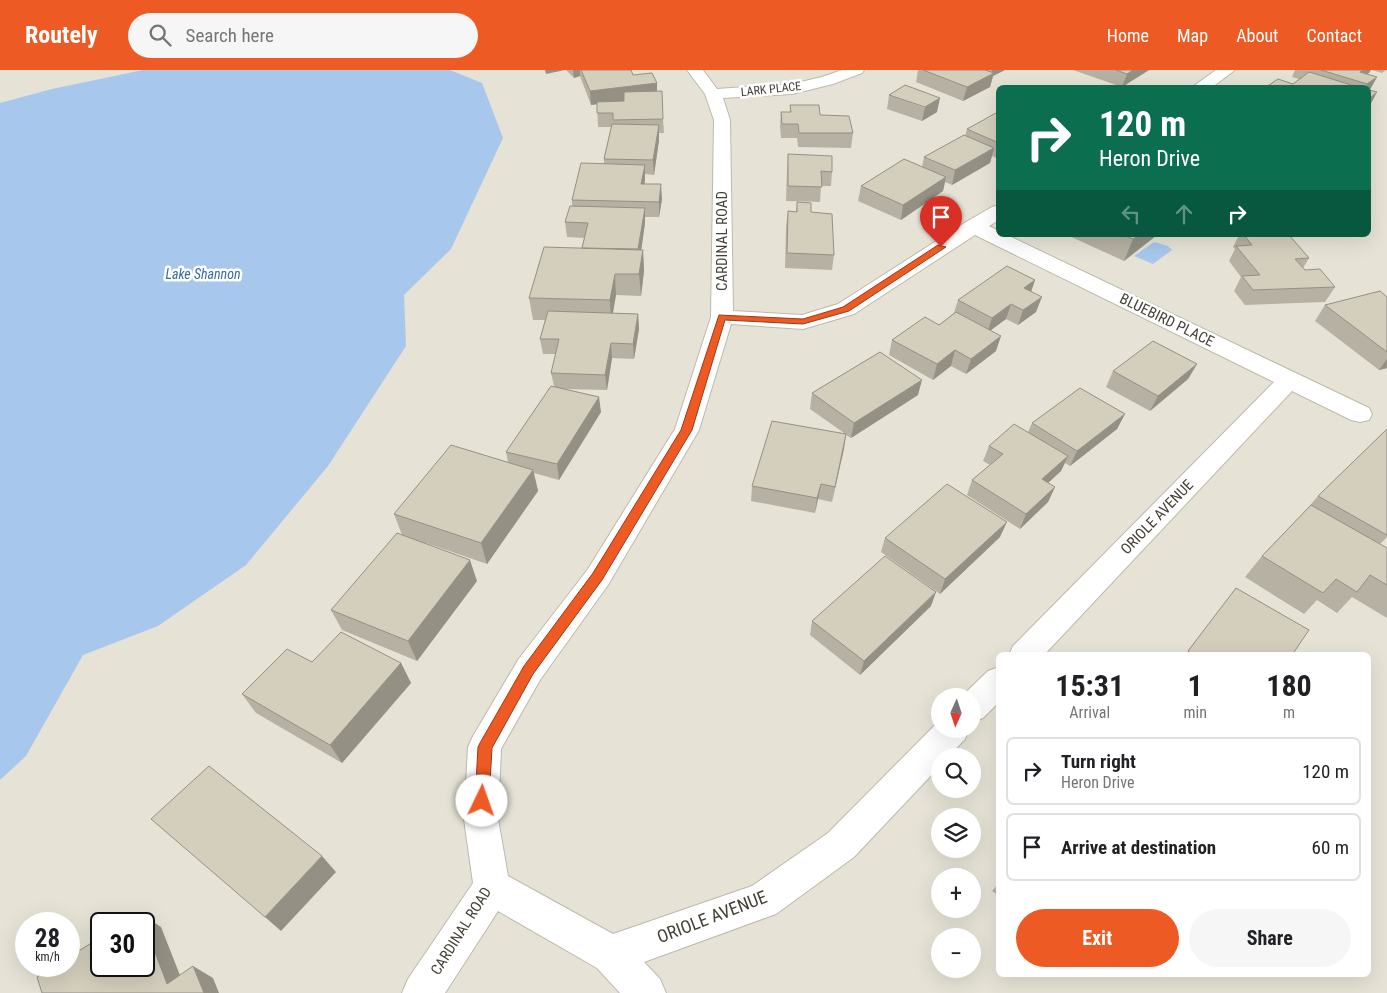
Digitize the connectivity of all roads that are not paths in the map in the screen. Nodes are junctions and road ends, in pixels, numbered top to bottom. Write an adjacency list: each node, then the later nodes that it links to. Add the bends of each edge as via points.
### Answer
1 (695, 70): 5 (street, CARDINAL ROAD)
2 (856, 70): 5 (street, LARK PLACE, via 792,89)
3 (1228, 70): 4 (street)
4 (1204, 85)
5 (713, 94): 8 (street, CARDINAL ROAD, via 722,120)
6 (996, 213): 7 (street)
7 (973, 226): 8 (street, via 846,309 803,322); 9 (street, BLUEBIRD PLACE)
8 (722, 317): 15 (street, CARDINAL ROAD, via 686,430 598,577 529,670 485,747 481,819)
9 (1290, 379): 10 (street, BLUEBIRD PLACE); 11 (street, ORIOLE AVENUE)
10 (1360, 414)
11 (1027, 652)
12 (996, 684): 13 (street)
13 (981, 699)
14 (944, 738): 16 (street, ORIOLE AVENUE, via 841,844 763,901)
15 (492, 887): 16 (street); 17 (street, CARDINAL ROAD)
16 (611, 954): 18 (street)
17 (422, 993)
18 (646, 993)

